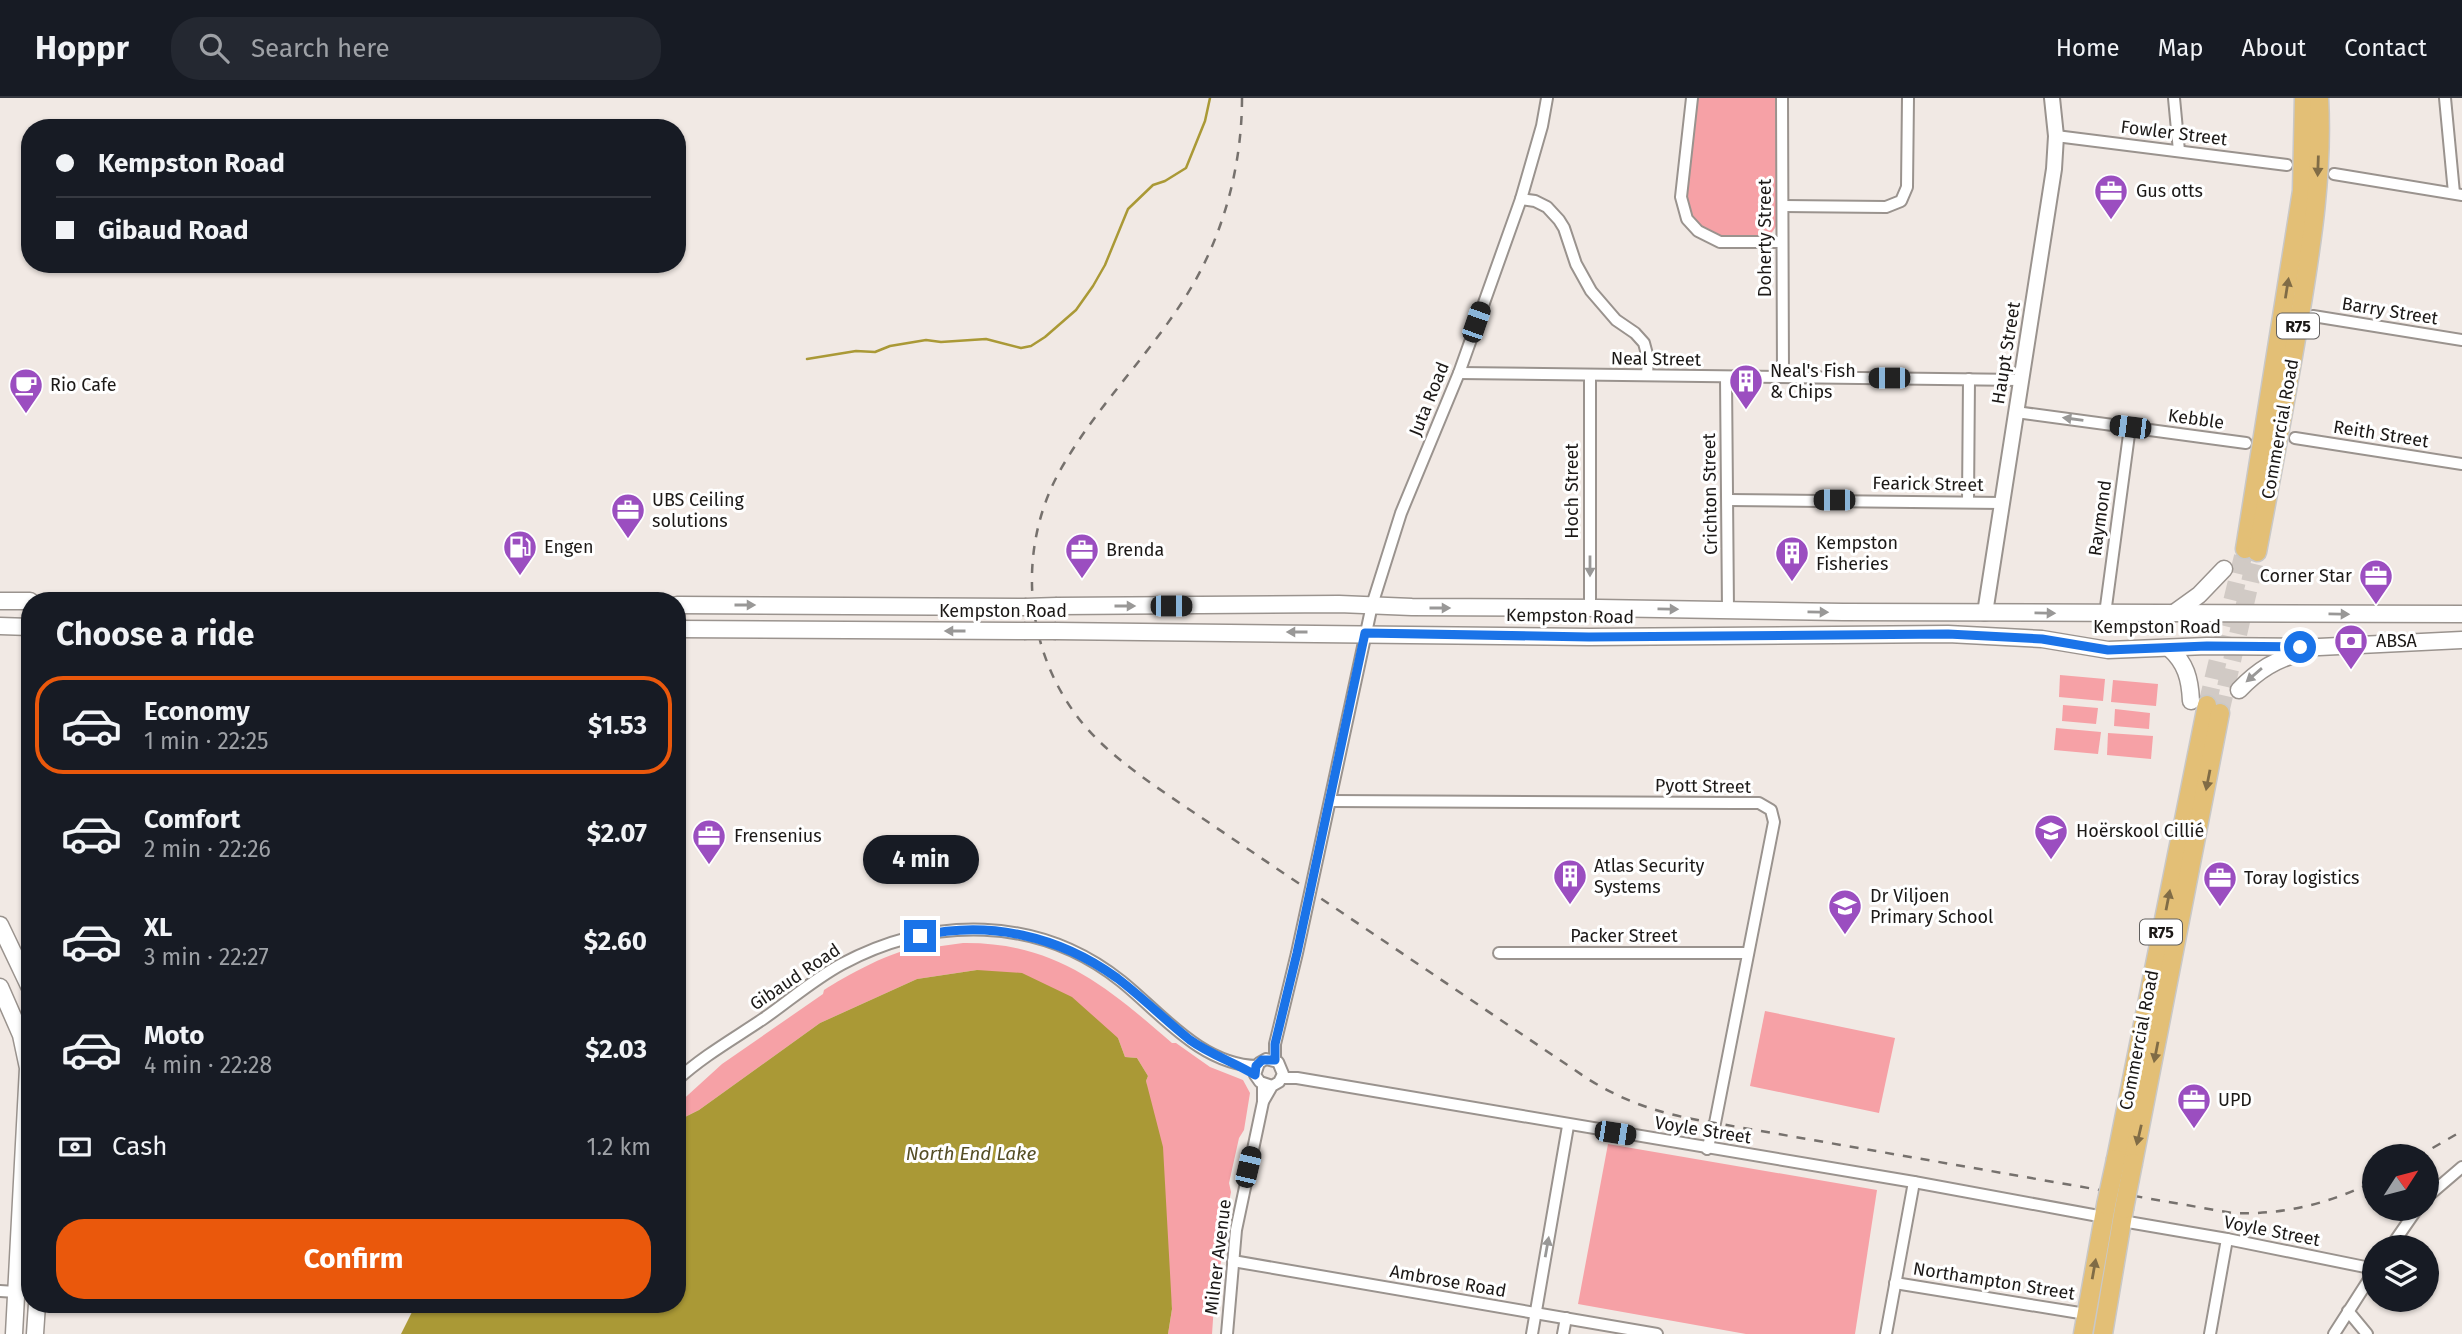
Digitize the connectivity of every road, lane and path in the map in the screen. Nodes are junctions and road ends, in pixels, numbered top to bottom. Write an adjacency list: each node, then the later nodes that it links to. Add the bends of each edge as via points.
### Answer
1 (1547, 98): 15 (street, Juta Road)
2 (1692, 98): 17 (street, via 1681,197 1687,219 1698,232 1720,242)
3 (1782, 98): 16 (street, Doherty Street)
4 (1908, 98): 16 (street, via 1907,187 1900,201 1886,208)
5 (2052, 98): 10 (street, Haupt Street)
6 (2174, 98): 11 (street)
7 (2304, 98): 8 (main road, Commercial Road / R75, one-way to 7, via 2312,241 2286,402 2251,550 2302,191)
8 (2319, 98)
9 (2445, 98): 14 (street)
10 (2056, 136): 11 (street, Fowler Street); 26 (street, Haupt Street)
11 (2179, 151): 12 (street, Fowler Street)
12 (2287, 165)
13 (2334, 174): 14 (street)
14 (2458, 194)
15 (1521, 199): 20 (street, Juta Road); 22 (street, via 1547,207 1559,220 1591,291 1644,344)
16 (1783, 206): 17 (street, Doherty Street)
17 (1781, 243): 23 (street, Doherty Street)
18 (2313, 316): 19 (street, Barry Street)
19 (2462, 340)
20 (1459, 373): 21 (street, Neal Street); 39 (street, Juta Road, via 1401,513)
21 (1590, 375): 22 (street, Neal Street); 40 (street, Hoch Street, one-way to 40)
22 (1647, 375): 24 (street, Neal Street)
23 (1783, 377): 24 (street, Neal Street); 25 (street, Neal Street)
24 (1726, 378): 32 (street, Crichton Street)
25 (1969, 379): 26 (street, Neal Street); 33 (street)
26 (2021, 380): 27 (street, Haupt Street)
27 (2016, 412): 28 (street, Kebble, one-way to 27); 34 (street, Haupt Street)
28 (2130, 427): 30 (street, Kebble); 44 (street, Raymond)
29 (2295, 438): 31 (street, Reith Street)
30 (2246, 443)
31 (2462, 464)
32 (1729, 499): 33 (street, Fearick Street); 41 (street, Crichton Street)
33 (1968, 501): 34 (street, Fearick Street)
34 (2002, 503): 42 (street, Haupt Street)
35 (2224, 569): 43 (main road)
36 (0, 601): 37 (main road)
37 (21, 601)
38 (686, 605): 39 (main road, Kempston Road, one-way to 39, bridge)
39 (1372, 605): 40 (main road, Kempston Road, one-way to 40); 49 (street, Juta Road)
40 (1590, 608): 41 (main road, Kempston Road, one-way to 41)
41 (1728, 610): 42 (main road, Kempston Road, one-way to 42)
42 (1985, 613): 44 (main road, Kempston Road, one-way to 44)
43 (2174, 613): 44 (main road, Kempston Road); 45 (main road, Kempston Road, one-way to 45)
44 (2105, 614)
45 (2462, 614)
46 (0, 626): 47 (main road)
47 (21, 627)
48 (686, 629): 49 (main road, Kempston Road, one-way to 48, bridge)
49 (1365, 633): 52 (main road, Kempston Road, via 1589,637 1959,634 2042,639 2108,650); 55 (street)
50 (2462, 640): 51 (main road, Kempston Road)
51 (2319, 647): 52 (main road, Kempston Road); 53 (main road, one-way to 53, via 2262,668)
52 (2169, 648): 54 (main road)
53 (2239, 690)
54 (2206, 707): 69 (main road, Commercial Road / R75)
55 (1330, 801): 58 (street, Pyott Street, via 1759,803 1771,810 1774,822); 62 (street)
56 (0, 925): 59 (main road)
57 (1499, 953): 58 (street, Packer Street)
58 (1748, 953): 68 (street, Pyott Street)
59 (21, 969)
60 (0, 987): 61 (main road)
61 (21, 1035)
62 (1271, 1059): 63 (street); 65 (street)
63 (1256, 1071): 64 (street, Gibaud Road, via 1217,1057 1191,1040 1120,981 1085,959 1025,935 963,929 906,939 844,963); 66 (street, Gibaud Road)
64 (686, 1074)
65 (1282, 1074): 66 (street); 67 (street, Voyle Street)
66 (1267, 1085): 77 (street, Milner Avenue, via 1239,1211)
67 (1569, 1126): 68 (street, Voyle Street); 84 (street, one-way to 67)
68 (1707, 1149): 71 (street, Voyle Street)
69 (2124, 1161): 73 (main road, Commercial Road / R75, bridge); 74 (main road, Commercial Road / R75, bridge)
70 (2462, 1167): 72 (street)
71 (1913, 1182): 73 (street, Voyle Street); 79 (street)
72 (2440, 1186)
73 (2105, 1211): 85 (main road, Commercial Road / R75, one-way to 73)
74 (2123, 1215): 75 (street, Voyle Street); 95 (main road, Commercial Road / R75)
75 (2227, 1239): 78 (street, Voyle Street); 96 (street)
76 (21, 1251): 81 (main road)
77 (1233, 1261): 84 (street, Ambrose Road); 89 (street, Milner Avenue)
78 (2362, 1266)
79 (1895, 1283): 85 (street, Northampton Street); 93 (street)
80 (2362, 1289): 82 (street)
81 (8, 1292): 87 (main road)
82 (2348, 1311): 97 (street); 98 (street)
83 (36, 1313): 88 (main road)
84 (1535, 1314): 86 (street, Ambrose Road); 90 (street)
85 (2086, 1314): 94 (main road, Commercial Road / R75)
86 (1566, 1318): 91 (street); 92 (street, Ambrose Road)
87 (13, 1334)
88 (34, 1334)
89 (1227, 1334)
90 (1532, 1334)
91 (1563, 1334)
92 (1657, 1334)
93 (1886, 1334)
94 (2083, 1334)
95 (2103, 1334)
96 (2210, 1334)
97 (2334, 1334)
98 (2367, 1334)

